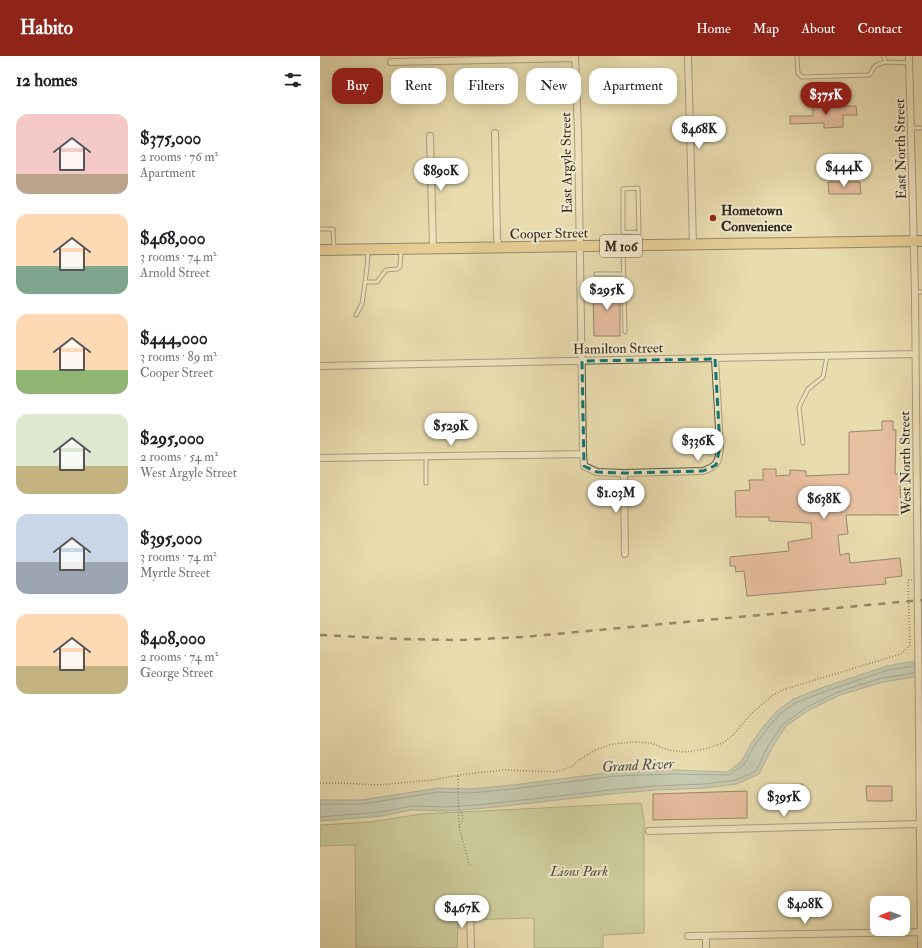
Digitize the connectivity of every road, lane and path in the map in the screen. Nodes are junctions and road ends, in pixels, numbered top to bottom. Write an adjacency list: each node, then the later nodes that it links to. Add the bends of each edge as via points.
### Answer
1 (688, 56): 16 (street)
2 (797, 56): 7 (lane, via 798,73 802,77 869,75 874,67)
3 (883, 56): 7 (lane)
4 (909, 56): 8 (street, East North Street)
5 (575, 57): 6 (street); 18 (street, East Argyle Street)
6 (391, 62)
7 (886, 62): 8 (lane)
8 (910, 63): 9 (street, East North Street)
9 (911, 128): 10 (lane); 15 (street, East North Street)
10 (922, 128)
11 (495, 133): 20 (street)
12 (430, 136): 22 (street)
13 (320, 229): 25 (lane, via 333,230)
14 (635, 232): 14 (lane, via 623,232 623,189 638,188 639,232); 17 (lane)
15 (918, 241): 16 (main road, Cooper Street / M 106); 29 (street, West North Street)
16 (693, 244): 17 (main road, Cooper Street / M 106)
17 (635, 245): 19 (main road, Cooper Street / M 106)
18 (579, 246): 19 (main road, Cooper Street / M 106); 20 (main road, Cooper Street / M 106); 36 (street, East Argyle Street)
19 (623, 246): 27 (lane)
20 (499, 247): 22 (main road, Cooper Street / M 106)
21 (400, 248): 22 (main road, Cooper Street / M 106); 23 (main road, Cooper Street / M 106); 28 (lane, via 400,267 386,270 377,282)
22 (433, 248)
23 (368, 249): 25 (main road, Cooper Street / M 106); 28 (lane)
24 (320, 250): 25 (main road, Cooper Street / M 106)
25 (334, 250)
26 (596, 274): 27 (lane)
27 (624, 274): 32 (lane)
28 (365, 282): 31 (lane, via 362,304)
29 (915, 292): 30 (lane); 33 (street, West North Street)
30 (922, 292)
31 (356, 314)
32 (625, 332)
33 (916, 354): 34 (street, Hamilton Street); 46 (street, West North Street)
34 (827, 356): 35 (street, Hamilton Street); 38 (lane, via 823,377 808,389 799,407)
35 (715, 359): 36 (street, Hamilton Street); 42 (street, via 720,446 716,465 703,471)
36 (582, 361): 37 (street, Hamilton Street); 39 (street, East Argyle Street)
37 (320, 366)
38 (802, 444)
39 (583, 454): 40 (street); 42 (street, East Argyle Street, via 584,466 597,472)
40 (426, 456): 41 (street); 43 (lane)
41 (320, 458)
42 (624, 473): 44 (street)
43 (426, 483)
44 (625, 554)
45 (908, 580): 47 (path, via 910,645 902,654 779,692 752,713 723,743 685,752 668,750 650,742 613,744 583,757 572,767 555,772 504,770)
46 (920, 760): 50 (street, West North Street)
47 (458, 776): 48 (path, via 378,785); 51 (path)
48 (320, 783)
49 (461, 810): 51 (path, via 463,820)
50 (920, 824): 52 (street); 55 (street, West North Street)
51 (459, 827): 53 (path)
52 (649, 831)
53 (470, 867)
54 (470, 910): 58 (street)
55 (921, 932): 57 (street); 60 (street, West North Street)
56 (688, 936): 57 (street)
57 (706, 936): 59 (street)
58 (471, 948)
59 (706, 948)
60 (921, 948)

